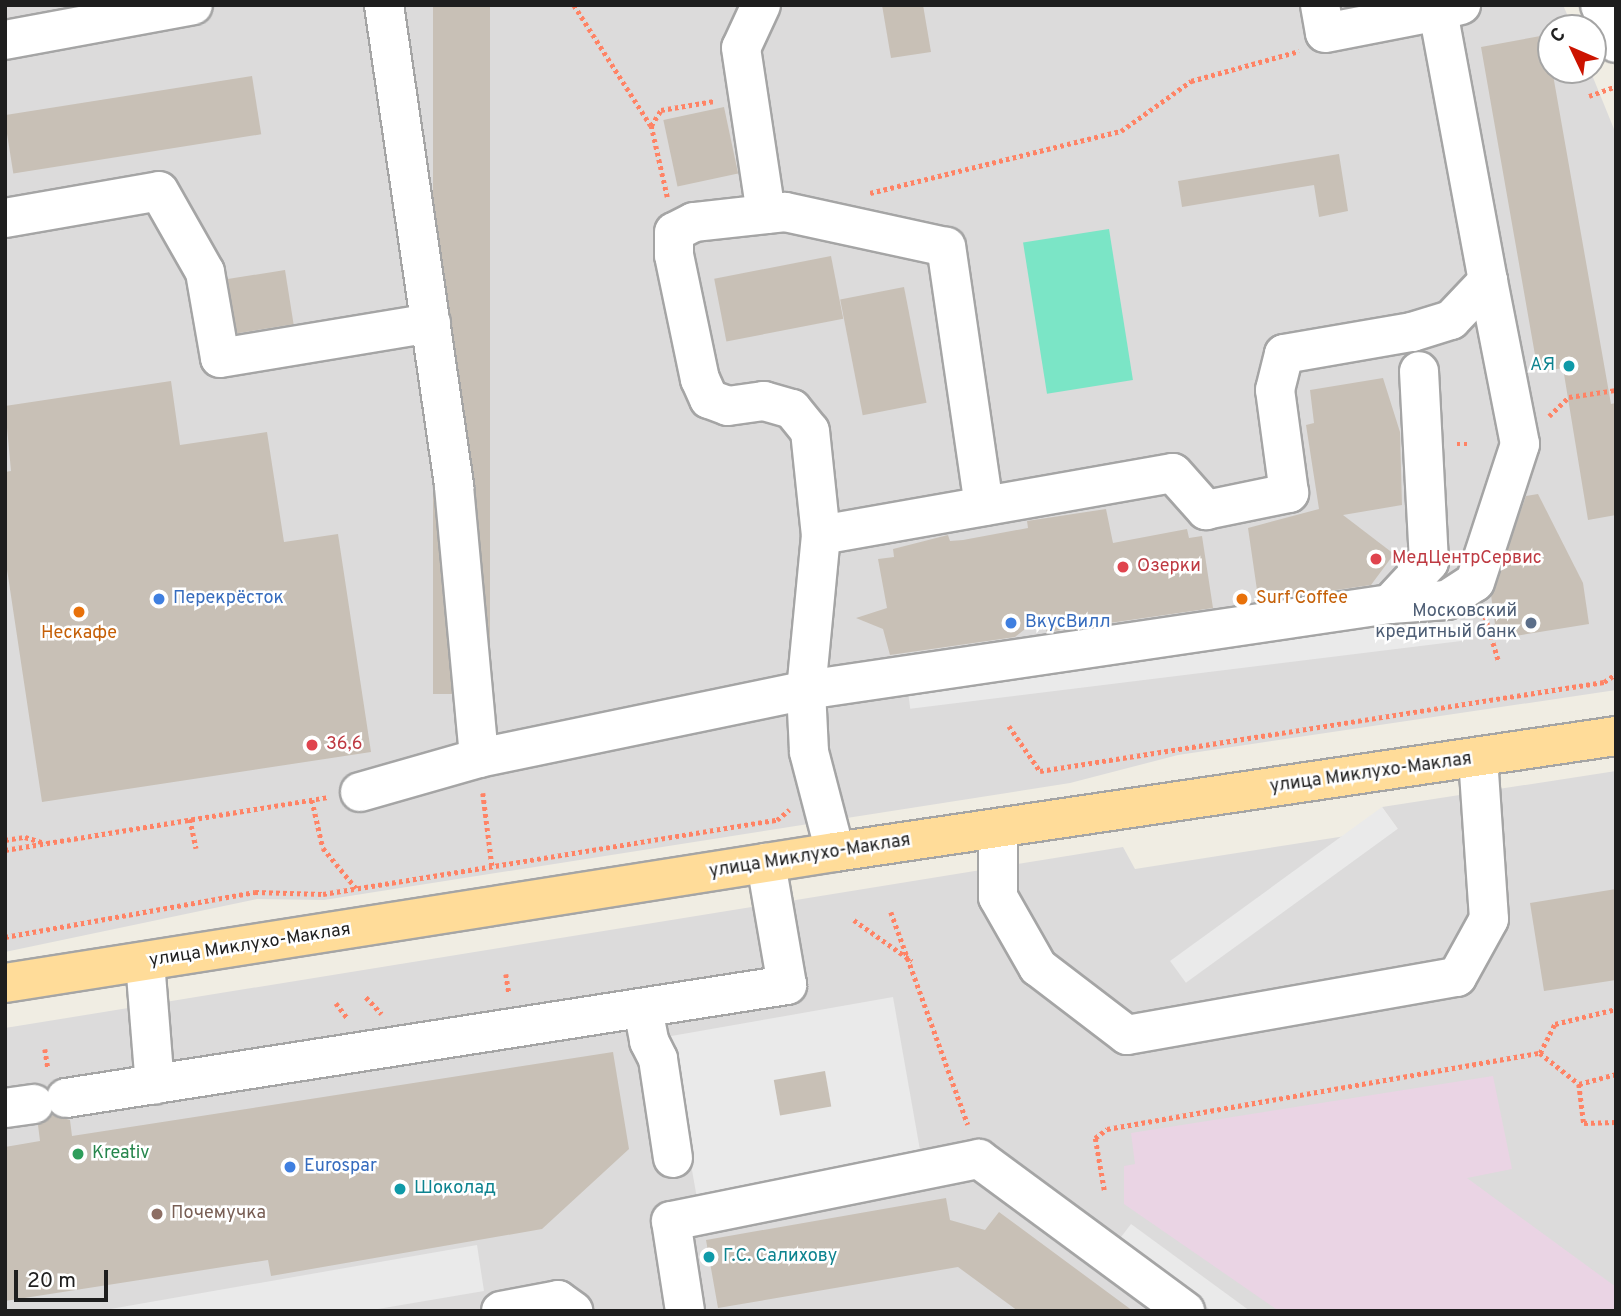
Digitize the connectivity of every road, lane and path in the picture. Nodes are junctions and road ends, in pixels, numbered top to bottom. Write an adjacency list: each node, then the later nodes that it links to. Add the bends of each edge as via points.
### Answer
1 (193, 5): 8 (street)
2 (384, 5): 19 (street)
3 (573, 5): 13 (path)
4 (761, 5): 11 (street, via 741,48)
5 (1600, 5): 9 (street)
6 (1450, 8): 7 (street); 18 (street)
7 (1323, 19): 16 (path, via 1292,57 1191,81 1121,131 843,200)
8 (5, 40)
9 (1616, 43)
10 (1616, 86): 12 (path)
11 (748, 95): 13 (path, via 661,110); 14 (street)
12 (1589, 96)
13 (651, 126): 17 (path)
14 (766, 214): 16 (street, via 785,212); 17 (street, via 694,222)
15 (5, 218): 19 (street, via 159,191 205,272 220,358)
16 (831, 222): 23 (street, via 946,247)
17 (674, 232): 24 (street, via 674,256 700,379 709,399 728,407 764,401 792,409 810,431)
18 (1488, 281): 22 (street); 23 (street, via 1451,320 1412,332 1284,354 1275,390 1289,493 1206,510 1173,472)
19 (432, 323): 32 (street, via 454,487)
20 (1419, 371): 26 (street, via 1429,562)
21 (1616, 390): 22 (path, via 1569,397)
22 (1520, 444): 25 (street)
23 (984, 506): 24 (street)
24 (821, 535): 29 (street)
25 (1475, 582): 26 (street, via 1447,600); 27 (path)
26 (1390, 604): 29 (street)
27 (1499, 662)
28 (1616, 674): 30 (path, via 1604,682 1040,771)
29 (806, 690): 32 (street); 43 (street, via 809,752)
30 (1009, 726)
31 (1616, 736): 33 (main road, улица Миклухо-Маклая)
32 (479, 758): 34 (street); 45 (path)
33 (1478, 758): 38 (main road, улица Миклухо-Маклая); 38 (street, via 1489,919 1457,977 1127,1035 1038,967 998,897)
34 (360, 792): 35 (path)
35 (312, 800): 37 (path); 46 (path, via 323,848)
36 (794, 806): 45 (path, via 777,820)
37 (190, 819): 40 (path); 41 (path)
38 (998, 830): 43 (main road, улица Миклухо-Маклая)
39 (5, 840): 40 (path, via 25,837)
40 (46, 844): 42 (path)
41 (196, 848)
42 (5, 850)
43 (835, 852): 44 (main road, улица Миклухо-Маклая)
44 (766, 863): 50 (main road, улица Миклухо-Маклая); 53 (street, via 787,985)
45 (492, 865): 46 (path)
46 (356, 888): 49 (path, via 323,894 255,892)
47 (891, 912): 51 (path)
48 (854, 920): 51 (path)
49 (5, 937)
50 (145, 962): 52 (main road, улица Миклухо-Маклая); 59 (street)
51 (912, 962): 63 (path)
52 (5, 983)
53 (651, 1008): 59 (street); 62 (street, via 649,1041 658,1059)
54 (1616, 1009): 56 (path, via 1555,1024)
55 (45, 1049): 60 (path)
56 (1540, 1053): 58 (path); 64 (path, via 1107,1129 1095,1138)
57 (1616, 1074): 58 (path)
58 (1579, 1084): 61 (path, via 1584,1123)
59 (155, 1085): 60 (street)
60 (39, 1097)
61 (1616, 1122)
62 (673, 1158)
63 (979, 1159): 67 (street, via 671,1221); 68 (street)
64 (1104, 1190)
65 (501, 1311): 66 (street, via 558,1300)
66 (573, 1311)
67 (685, 1311)
68 (1185, 1311)

